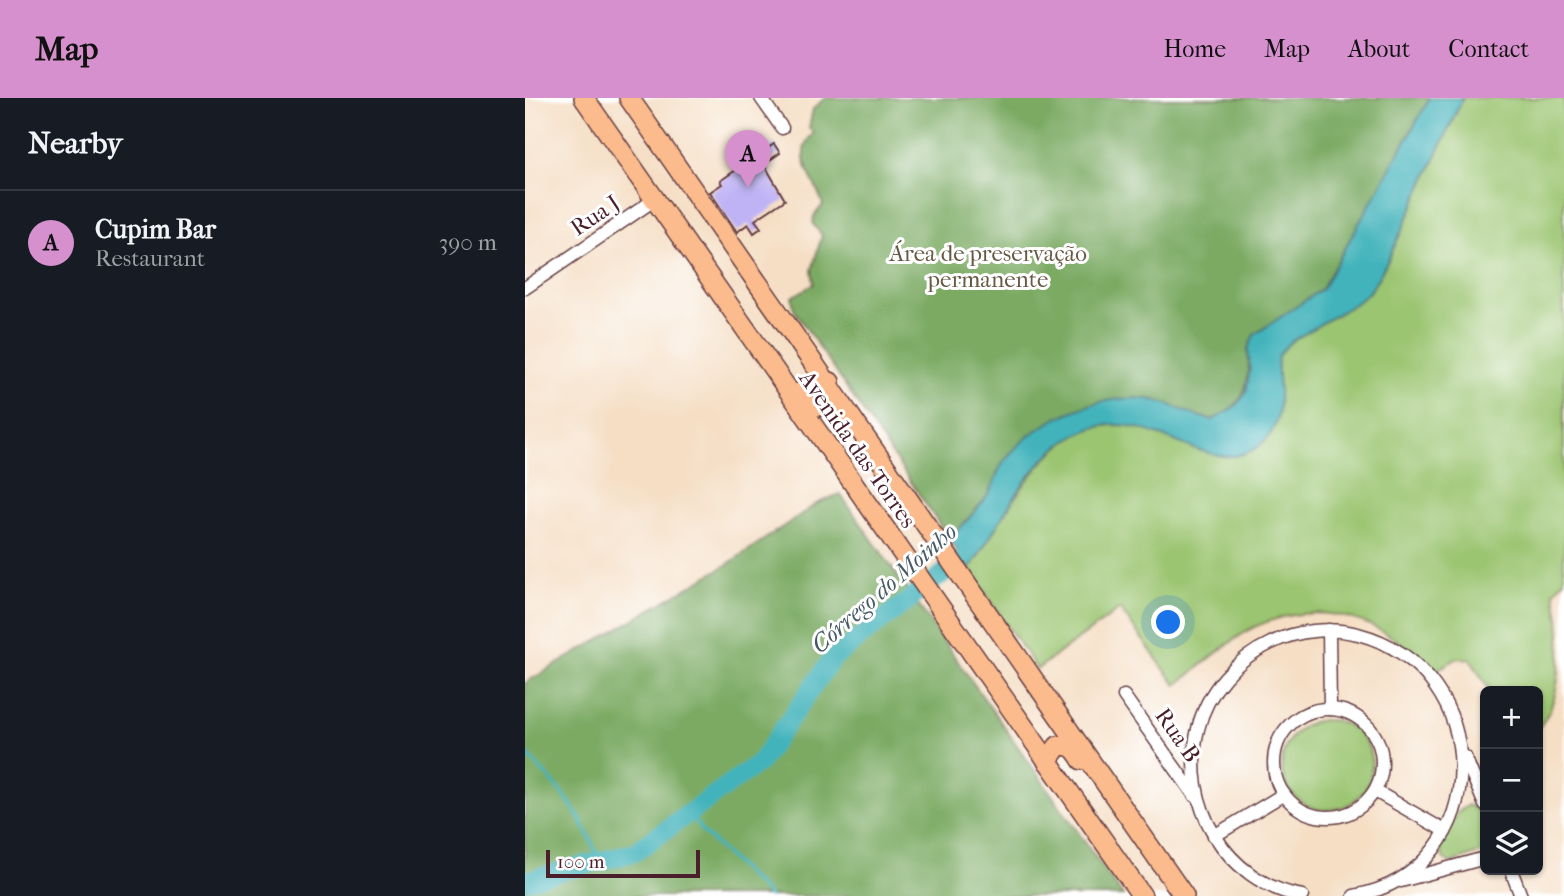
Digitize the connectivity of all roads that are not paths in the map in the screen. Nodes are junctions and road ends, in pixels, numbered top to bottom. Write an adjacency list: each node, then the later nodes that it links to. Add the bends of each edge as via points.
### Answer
1 (584, 98): 5 (main road, Avenida das Torres)
2 (629, 98): 8 (main road, Avenida das Torres)
3 (761, 98): 4 (street)
4 (782, 128)
5 (654, 200): 6 (street, Rua J); 7 (main road, Avenida das Torres)
6 (525, 288)
7 (738, 319): 8 (main road, via 755,333 807,406 827,402); 13 (main road, Avenida das Torres)
8 (829, 382): 23 (main road, Avenida das Torres)
9 (1329, 630): 11 (street); 12 (street, Rua B, via 1390,646 1424,671 1449,706); 17 (street, Rua B, via 1304,632 1269,644 1238,664 1221,682 1207,702 1196,737 1193,775)
10 (1124, 696): 17 (street, Rua B)
11 (1330, 709): 14 (street, via 1357,717 1378,743 1381,776); 16 (street, via 1308,713 1283,733 1274,764)
12 (1461, 747): 15 (street); 19 (street, Rua B, via 1461,781)
13 (1047, 761): 23 (main road, via 1058,746 1074,748 1131,830); 28 (main road, Avenida das Torres)
14 (1375, 791): 16 (street, via 1348,814 1331,817 1305,811); 20 (street)
15 (1480, 791)
16 (1284, 794): 21 (street)
17 (1197, 799): 21 (street, Rua B)
18 (1480, 803): 19 (street, via 1463,802)
19 (1453, 814): 20 (street, Rua B)
20 (1445, 831): 22 (street, Rua B)
21 (1214, 836): 30 (street, Rua B, via 1247,872)
22 (1436, 845): 25 (street, via 1434,851); 27 (street, Rua B, via 1415,868)
23 (1153, 852): 29 (main road, Avenida das Torres)
24 (1480, 859): 25 (street)
25 (1445, 869): 27 (street)
26 (1513, 875): 32 (street)
27 (1388, 885): 31 (street, Rua B)
28 (1142, 896)
29 (1185, 896)
30 (1302, 896)
31 (1354, 896)
32 (1521, 896)

